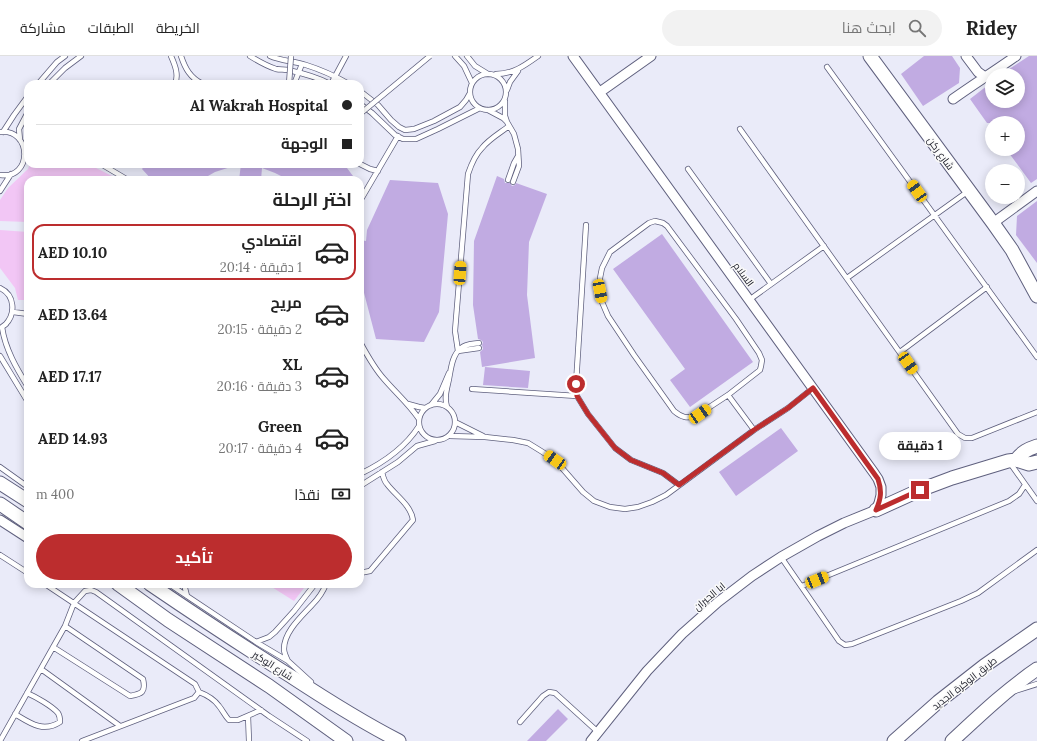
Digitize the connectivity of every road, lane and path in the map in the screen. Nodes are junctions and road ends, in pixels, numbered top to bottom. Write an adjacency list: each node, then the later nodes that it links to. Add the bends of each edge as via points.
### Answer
1 (65, 56): 27 (lane)
2 (81, 56): 28 (lane)
3 (171, 56): 29 (lane)
4 (181, 56): 30 (lane, via 184,66)
5 (250, 56): 22 (lane, via 276,69)
6 (270, 56): 18 (lane)
7 (291, 56): 31 (lane, bridge)
8 (346, 56): 25 (lane)
9 (430, 56): 47 (lane, bridge)
10 (455, 56): 36 (lane, via 464,66)
11 (467, 56): 23 (lane, via 475,66)
12 (538, 56): 19 (lane)
13 (573, 56): 39 (street, السلام)
14 (651, 56): 39 (street)
15 (870, 56): 65 (street, شارع ركن)
16 (966, 56): 26 (street)
17 (1016, 56): 21 (street)
18 (302, 64): 22 (lane); 25 (lane, via 328,72)
19 (522, 67): 24 (lane, via 513,72); 37 (lane)
20 (827, 67): 68 (lane)
21 (1000, 68)
22 (298, 73): 32 (lane); 33 (lane)
23 (488, 74): 24 (lane); 36 (lane, via 476,78)
24 (494, 74): 37 (lane, via 503,81)
25 (335, 77): 34 (lane); 35 (lane)
26 (985, 77): 42 (street)
27 (41, 80)
28 (53, 80)
29 (177, 80)
30 (196, 80)
31 (289, 80)
32 (295, 80)
33 (321, 80)
34 (333, 80)
35 (341, 80)
36 (472, 83): 38 (lane)
37 (506, 91): 41 (lane)
38 (470, 92): 40 (lane, via 460,107 428,124 405,130); 45 (lane, via 473,102)
39 (600, 92): 79 (street, السلام)
40 (364, 95)
41 (505, 99): 46 (lane, via 498,108); 49 (lane, via 504,111)
42 (953, 99)
43 (24, 101): 51 (lane)
44 (364, 107): 52 (lane)
45 (480, 108): 46 (lane); 52 (lane, via 416,138 403,139)
46 (487, 110): 49 (lane, via 503,118)
47 (364, 111)
48 (24, 120): 53 (lane, via 19,129)
49 (508, 124): 63 (lane, via 517,141 519,166); 86 (lane, via 480,149 468,174 455,331)
50 (740, 130): 71 (lane)
51 (2, 132): 53 (lane, via 10,133)
52 (398, 136): 59 (lane)
53 (20, 140): 54 (lane)
54 (24, 145)
55 (24, 160): 60 (lane, via 17,171)
56 (364, 166): 59 (lane)
57 (109, 168): 62 (lane)
58 (688, 169): 75 (lane)
59 (378, 171): 67 (lane)
60 (11, 174): 61 (lane); 64 (lane)
61 (0, 175)
62 (123, 176)
63 (511, 181)
64 (0, 191)
65 (969, 191): 68 (lane); 69 (street, شارع ركن)
66 (1037, 191): 69 (street)
67 (364, 194)
68 (935, 215): 73 (lane); 77 (lane)
69 (993, 223): 72 (street, شارع ركن)
70 (586, 225): 98 (lane)
71 (824, 246): 73 (lane); 75 (lane)
72 (1012, 250): 74 (street, شارع ركن); 78 (street, شارع ركن)
73 (847, 278): 87 (lane)
74 (1037, 281)
75 (771, 284): 79 (lane)
76 (1, 288): 80 (lane, via 11,299)
77 (987, 288): 87 (lane); 89 (lane)
78 (1037, 296)
79 (749, 300): 93 (street, السلام)
80 (13, 312): 81 (lane); 82 (lane)
81 (24, 313)
82 (6, 324): 83 (lane); 91 (lane, via 2,327 3,336)
83 (0, 328)
84 (479, 346): 86 (lane)
85 (364, 349): 99 (lane, via 383,378)
86 (458, 351): 90 (lane)
87 (900, 352): 103 (lane, via 961,436 972,438)
88 (0, 356): 94 (lane)
89 (1037, 357)
90 (450, 372): 100 (lane, via 440,394); 101 (lane, via 445,397)
91 (24, 379)
92 (24, 388): 94 (lane)
93 (813, 388): 107 (lane); 125 (street, السلام, via 878,479 881,495)
94 (20, 389): 96 (lane)
95 (472, 389): 98 (lane)
96 (24, 394)
97 (728, 395): 97 (lane, via 760,370 762,360 759,353 667,226 659,221 649,223 610,252 602,268 600,291 608,316 680,416 696,416); 107 (lane)
98 (577, 396): 120 (lane, via 615,448 631,460 663,473)
99 (406, 403): 102 (lane); 104 (lane)
100 (431, 405): 101 (lane); 102 (lane)
101 (447, 407): 105 (lane)
102 (426, 408): 104 (lane)
103 (1037, 412)
104 (419, 419): 106 (lane)
105 (456, 422): 108 (lane); 109 (lane)
106 (419, 426): 110 (lane, via 425,436); 115 (lane, via 404,444)
107 (754, 430): 120 (lane)
108 (450, 436): 109 (lane); 110 (lane)
109 (485, 437): 120 (lane, via 528,443 555,460 583,492 610,507 638,507 666,495)
110 (436, 441): 116 (lane, via 417,446)
111 (1036, 447): 112 (street)
112 (1012, 460): 113 (street, via 1029,464); 121 (lane); 125 (street, via 952,478)
113 (1037, 462)
114 (0, 468): 119 (lane)
115 (364, 472)
116 (382, 472): 118 (lane); 133 (lane, via 386,483 409,508 413,520 370,571)
117 (0, 483): 122 (street)
118 (364, 483)
119 (24, 484)
120 (679, 485)
121 (1025, 485): 123 (lane); 134 (lane, via 1019,494 1009,500)
122 (24, 498)
123 (1037, 501)
124 (0, 504): 127 (street)
125 (876, 510): 131 (street, ابا الحيران, via 844,523)
126 (0, 520): 128 (street)
127 (24, 520)
128 (24, 535)
129 (1037, 550): 134 (lane, via 978,593 852,644 845,645 839,641)
130 (0, 555): 132 (lane)
131 (781, 557): 134 (lane); 163 (street, ابا الحيران, via 724,597 682,634 647,671)
132 (24, 570)
133 (364, 572)
134 (802, 586)
135 (51, 588): 143 (lane)
136 (124, 588): 168 (street, شارع الوكير)
137 (156, 588): 157 (street, شارع الوكير)
138 (175, 588): 142 (lane)
139 (185, 588): 142 (lane)
140 (312, 588): 146 (lane, via 275,632)
141 (324, 588): 148 (lane, via 284,643)
142 (187, 596): 146 (lane)
143 (74, 603): 144 (lane); 153 (lane, via 195,684); 158 (lane, via 85,591 96,592)
144 (65, 626): 147 (lane); 147 (lane, via 143,679 144,690 130,696)
145 (1037, 629): 171 (street, طريق الوكرة الجديد, via 944,697)
146 (256, 642): 148 (lane)
147 (53, 647): 149 (lane)
148 (288, 661): 151 (lane)
149 (41, 669): 154 (lane); 162 (lane)
150 (1037, 669): 156 (street)
151 (314, 684)
152 (1037, 684): 156 (lane)
153 (199, 692): 160 (lane, via 213,700 229,720); 162 (lane, via 194,698)
154 (27, 693): 159 (lane); 159 (lane, via 58,713 60,722 53,727 42,727 33,725)
155 (325, 693): 157 (lane)
156 (1003, 695): 172 (street)
157 (341, 708): 169 (street, شارع الوكير)
158 (261, 710): 160 (lane); 167 (lane)
159 (15, 714): 164 (lane)
160 (248, 716): 166 (lane)
161 (520, 722): 163 (lane, via 549,692 554,693)
162 (120, 726): 165 (lane)
163 (598, 732): 170 (street, ابا الحيران)
164 (0, 741)
165 (82, 741)
166 (249, 741)
167 (307, 741)
168 (346, 741)
169 (399, 741)
170 (591, 741)
171 (894, 741)
172 (952, 741)

